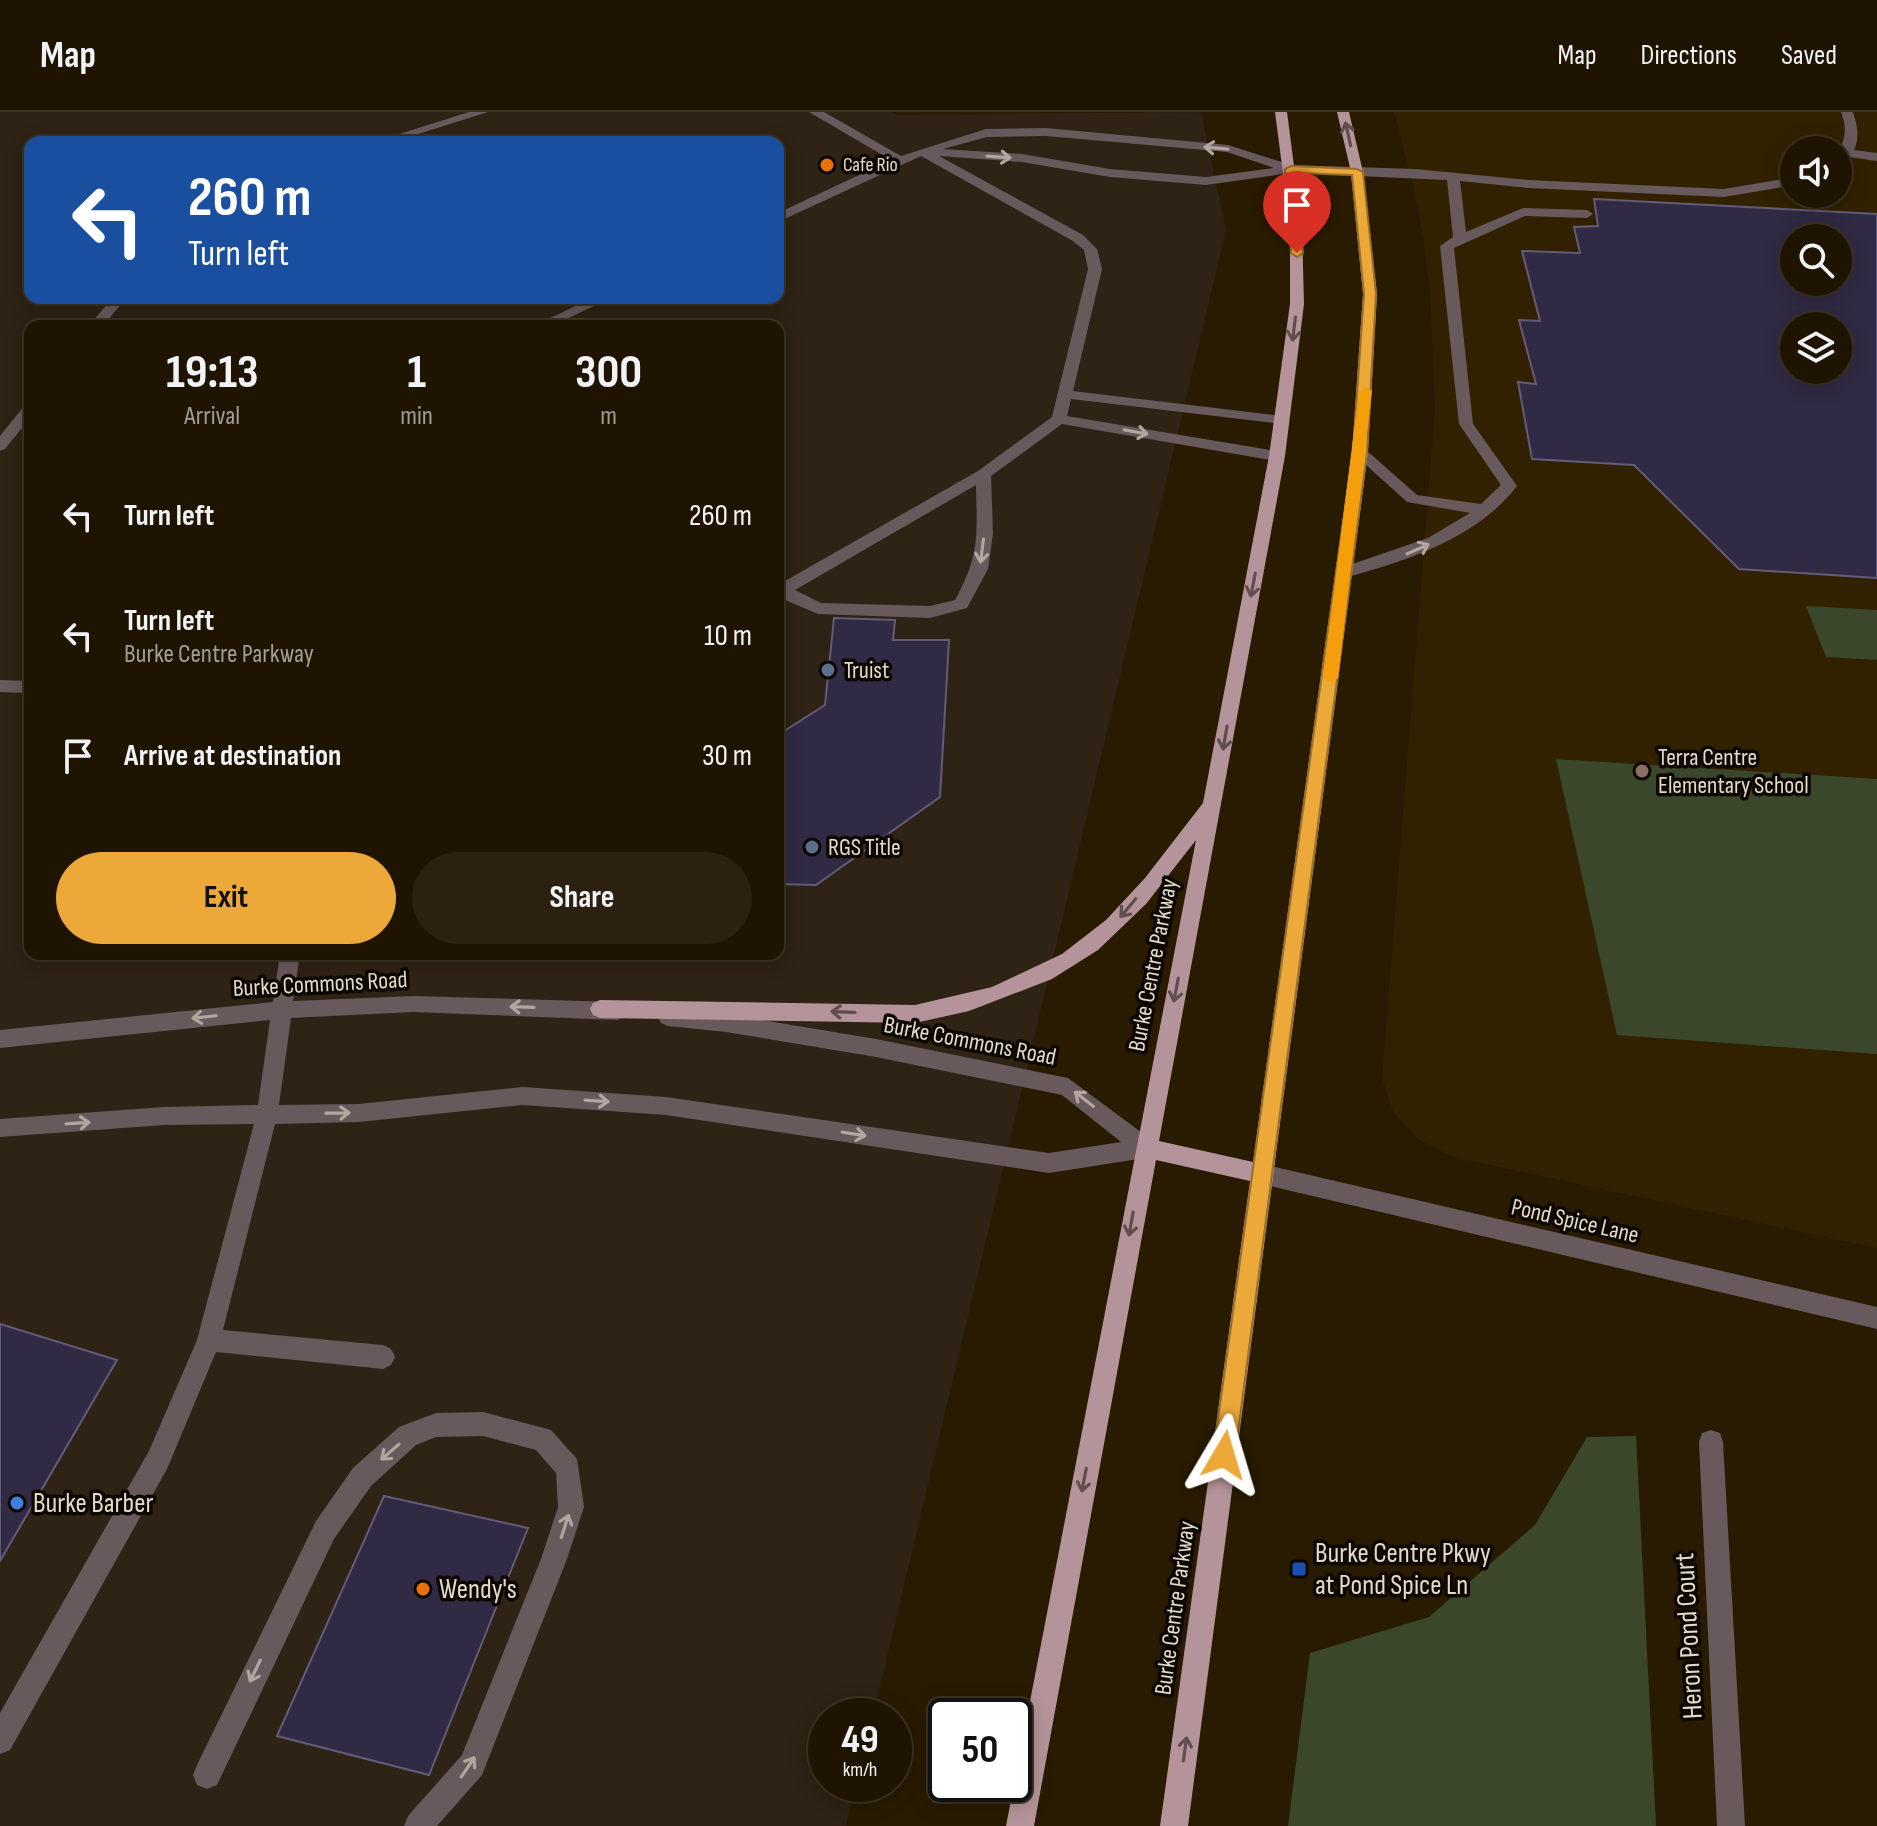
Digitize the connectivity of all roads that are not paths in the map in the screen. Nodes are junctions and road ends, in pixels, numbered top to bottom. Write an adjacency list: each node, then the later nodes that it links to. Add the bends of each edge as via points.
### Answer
1 (482, 112): 6 (street)
2 (815, 112): 11 (street)
3 (1281, 112): 12 (main road, Burke Centre Parkway)
4 (1343, 112): 13 (main road, Burke Centre Parkway, one-way to 4)
5 (1847, 112): 7 (street)
6 (400, 136)
7 (1852, 140)
8 (921, 151): 11 (street); 12 (street, one-way to 12, via 1022,158 1186,180); 12 (street, one-way to 8, via 1228,149 1031,131 986,133); 23 (street, via 1090,249 1095,269)
9 (1852, 157): 10 (street)
10 (1877, 157)
11 (901, 161): 17 (street)
12 (1291, 169): 13 (street); 26 (main road, Burke Centre Parkway, one-way to 26, via 1297,304)
13 (1357, 172): 14 (street); 28 (main road, Burke Centre Parkway, via 1370,294)
14 (1453, 176): 15 (street, via 1724,193); 18 (street)
15 (1780, 183)
16 (1587, 214): 18 (street, via 1523,212)
17 (784, 215)
18 (1460, 239): 31 (street, via 1447,246 1466,424 1509,486)
19 (114, 304): 21 (street)
20 (590, 304): 22 (street)
21 (101, 320)
22 (554, 320)
23 (1065, 394): 25 (street); 26 (street)
24 (24, 416): 27 (street)
25 (1059, 419): 29 (street, one-way to 29); 30 (street)
26 (1282, 420): 29 (main road, Burke Centre Parkway)
27 (0, 446)
28 (1360, 452): 31 (street, via 1412,499); 32 (main road, Burke Centre Parkway)
29 (1277, 456): 37 (main road, Burke Centre Parkway, one-way to 37)
30 (983, 474): 33 (street); 34 (street, one-way to 34, via 980,569 961,604 930,612 818,608)
31 (1487, 510): 32 (street, one-way to 31, via 1406,555)
32 (1344, 573): 45 (main road, Burke Centre Parkway)
33 (784, 589)
34 (784, 593)
35 (0, 686): 36 (street)
36 (24, 687)
37 (1213, 804): 39 (main road, one-way to 39, via 1114,925 1080,953 1010,991 961,1007 915,1014); 44 (main road, Burke Centre Parkway, one-way to 44)
38 (289, 960): 40 (street)
39 (600, 1009): 40 (street, Burke Commons Road, one-way to 40, via 413,1004); 44 (street, Burke Commons Road, one-way to 39, via 1068,1087 741,1025)
40 (282, 1010): 41 (street, Burke Commons Road, one-way to 41); 42 (street)
41 (0, 1039)
42 (267, 1114): 43 (street, one-way to 42); 44 (street, one-way to 44, via 359,1113 523,1096 666,1106 1049,1163); 47 (street)
43 (0, 1128)
44 (1145, 1148): 45 (main road); 53 (main road, Burke Centre Parkway, one-way to 53)
45 (1262, 1174): 46 (street, Pond Spice Lane); 54 (main road, Burke Centre Parkway, one-way to 45)
46 (1877, 1318)
47 (209, 1340): 48 (street); 50 (street, via 158,1460)
48 (383, 1357)
49 (1711, 1442): 55 (street, Heron Pond Court)
50 (0, 1740)
51 (207, 1775): 52 (street, one-way to 51, via 472,1765 571,1507 568,1468 542,1439 483,1424 436,1425 408,1436 362,1477 325,1530)
52 (418, 1826)
53 (1020, 1826)
54 (1174, 1826)
55 (1731, 1826)

